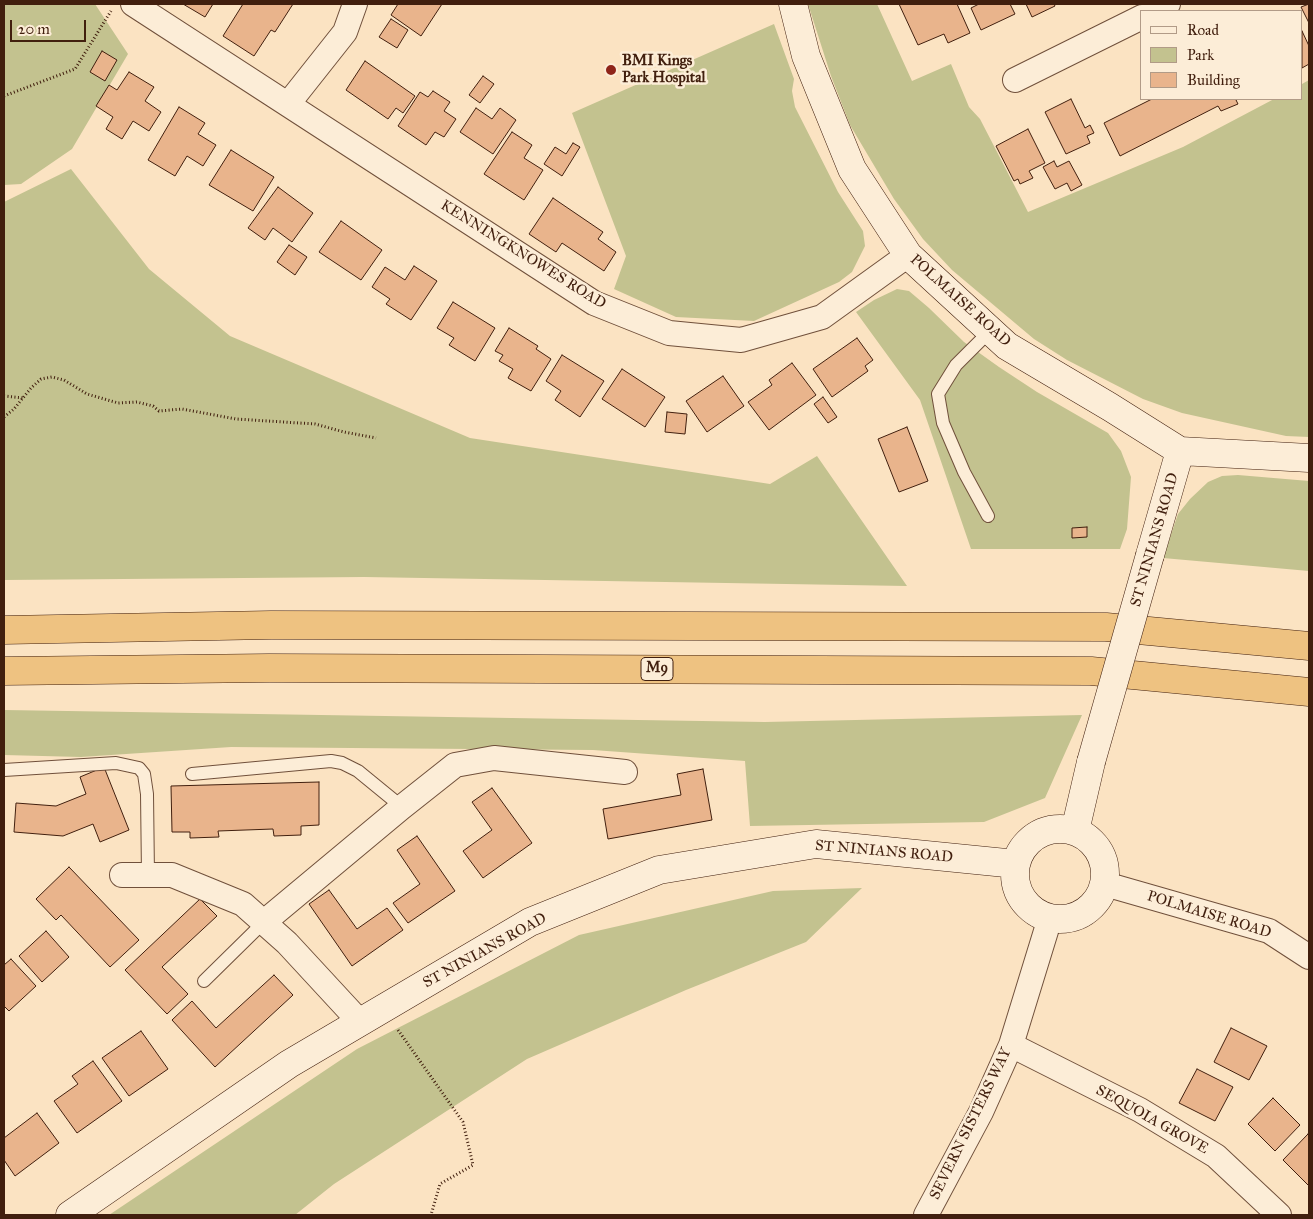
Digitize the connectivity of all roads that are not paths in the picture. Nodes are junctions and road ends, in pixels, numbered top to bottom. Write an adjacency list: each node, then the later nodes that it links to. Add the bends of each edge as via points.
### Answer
1 (133, 4): 8 (street, KENNINGKNOWES ROAD)
2 (355, 4): 8 (street, via 345,32)
3 (793, 4): 9 (street, POLMAISE ROAD, via 806,56 852,169)
4 (1168, 4): 5 (street)
5 (1155, 10)
6 (1140, 18): 7 (street)
7 (1015, 80)
8 (288, 104): 9 (street, KENNINGKNOWES ROAD, via 594,302 669,333 741,340 822,316)
9 (908, 255): 10 (street, POLMAISE ROAD)
10 (990, 330): 11 (street, POLMAISE ROAD, via 1007,346); 13 (lane, via 956,365 938,394 942,423)
11 (1180, 451): 12 (street, POLMAISE ROAD); 22 (street, ST NINIANS ROAD, bridge, via 1092,762)
12 (1300, 458)
13 (988, 516)
14 (4, 630): 15 (highway, via 271,625 1106,627)
15 (1309, 646)
16 (4, 671): 17 (highway, M9, via 269,668 1091,671)
17 (1309, 692)
18 (4, 770): 25 (lane, via 116,763 139,768 144,774 147,794)
19 (625, 772): 21 (street, via 494,758 455,765)
20 (192, 774): 21 (lane, via 331,761 358,771)
21 (402, 806): 28 (street)
22 (1076, 831): 23 (street, via 1060,828 1032,838); 26 (street, via 1087,837 1103,858)
23 (1016, 864): 27 (street, via 1018,892 1037,913); 31 (street, ST NINIANS ROAD, via 816,844 659,870 530,922)
24 (122, 875): 25 (street)
25 (148, 875): 28 (street, via 172,876 243,904)
26 (1105, 884): 27 (street, via 1090,908 1078,916); 29 (street, POLMAISE ROAD, via 1269,930)
27 (1050, 918): 32 (street, SEVERN SISTERS WAY)
28 (264, 922): 30 (lane); 31 (street)
29 (1309, 957)
30 (204, 981)
31 (360, 1022): 33 (street, ST NINIANS ROAD, via 289,1064)
32 (1011, 1045): 34 (street, SEVERN SISTERS WAY, via 981,1112); 35 (street, SEQUOIA GROVE, via 1140,1110 1216,1156)
33 (70, 1215)
34 (926, 1215)
35 (1279, 1215)

